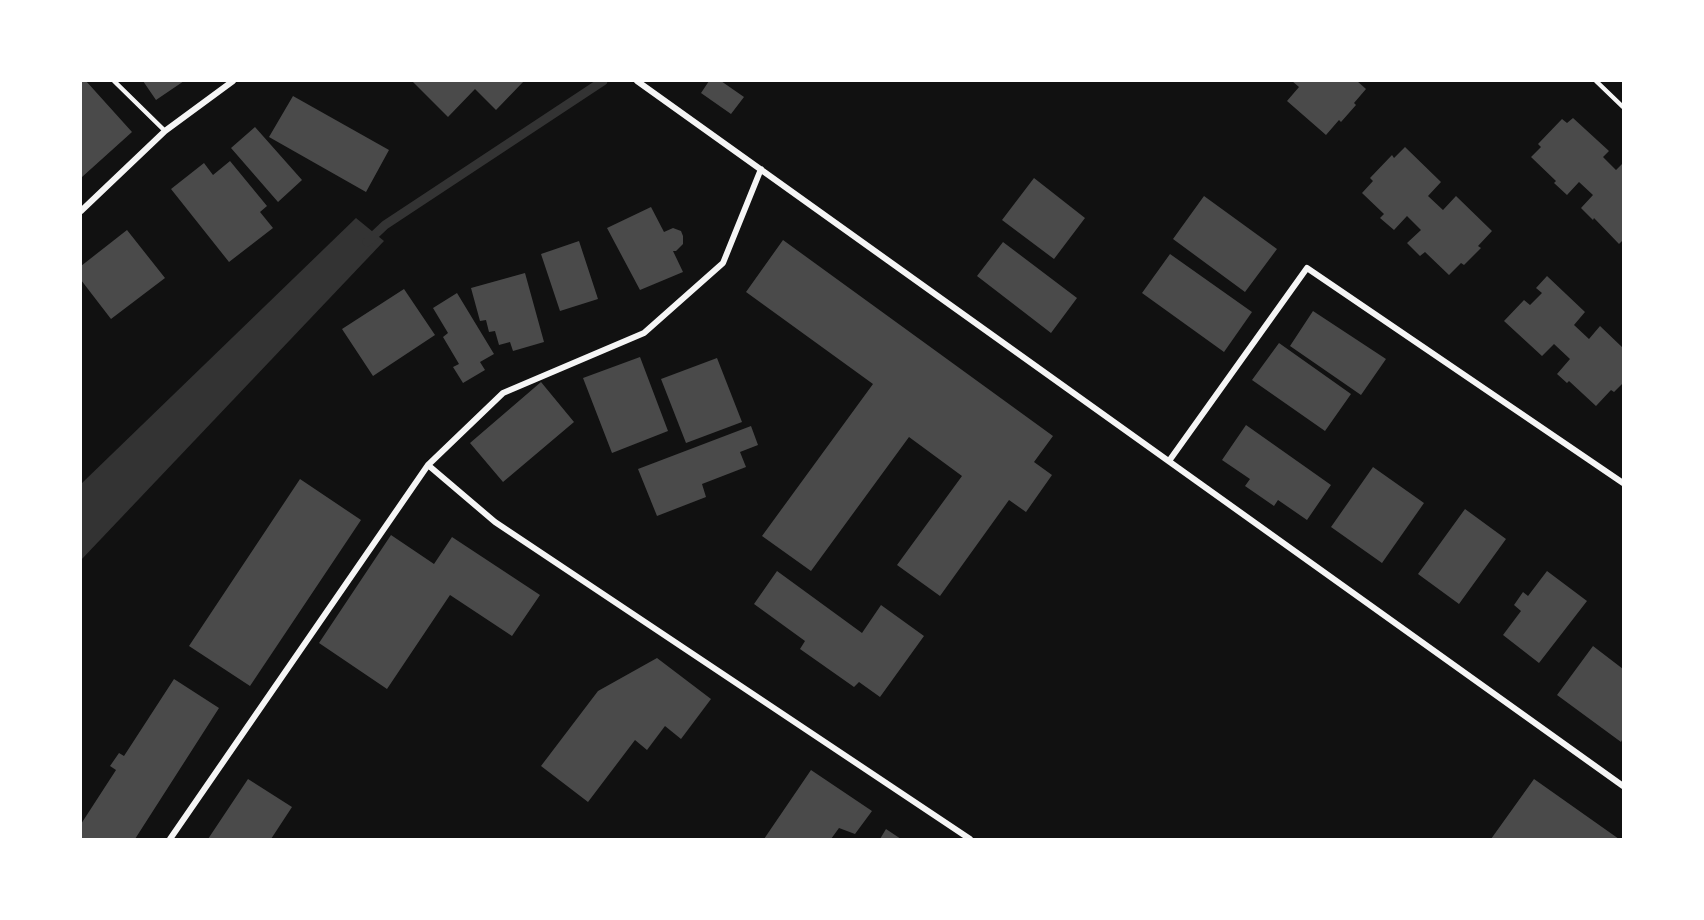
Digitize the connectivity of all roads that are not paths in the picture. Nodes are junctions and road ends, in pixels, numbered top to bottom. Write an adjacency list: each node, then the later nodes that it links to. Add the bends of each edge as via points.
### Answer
1 (114, 81): 6 (lane)
2 (233, 81): 6 (street)
3 (638, 81): 7 (street)
4 (1596, 81): 5 (lane)
5 (1623, 107)
6 (165, 131): 8 (street)
7 (760, 169): 9 (street); 10 (street, via 723,263 644,333 503,393)
8 (81, 211)
9 (1169, 461): 11 (street, via 1307,268); 12 (street)
10 (428, 465): 13 (street); 14 (street, via 495,522)
11 (1623, 483)
12 (1623, 786)
13 (170, 839)
14 (970, 839)

